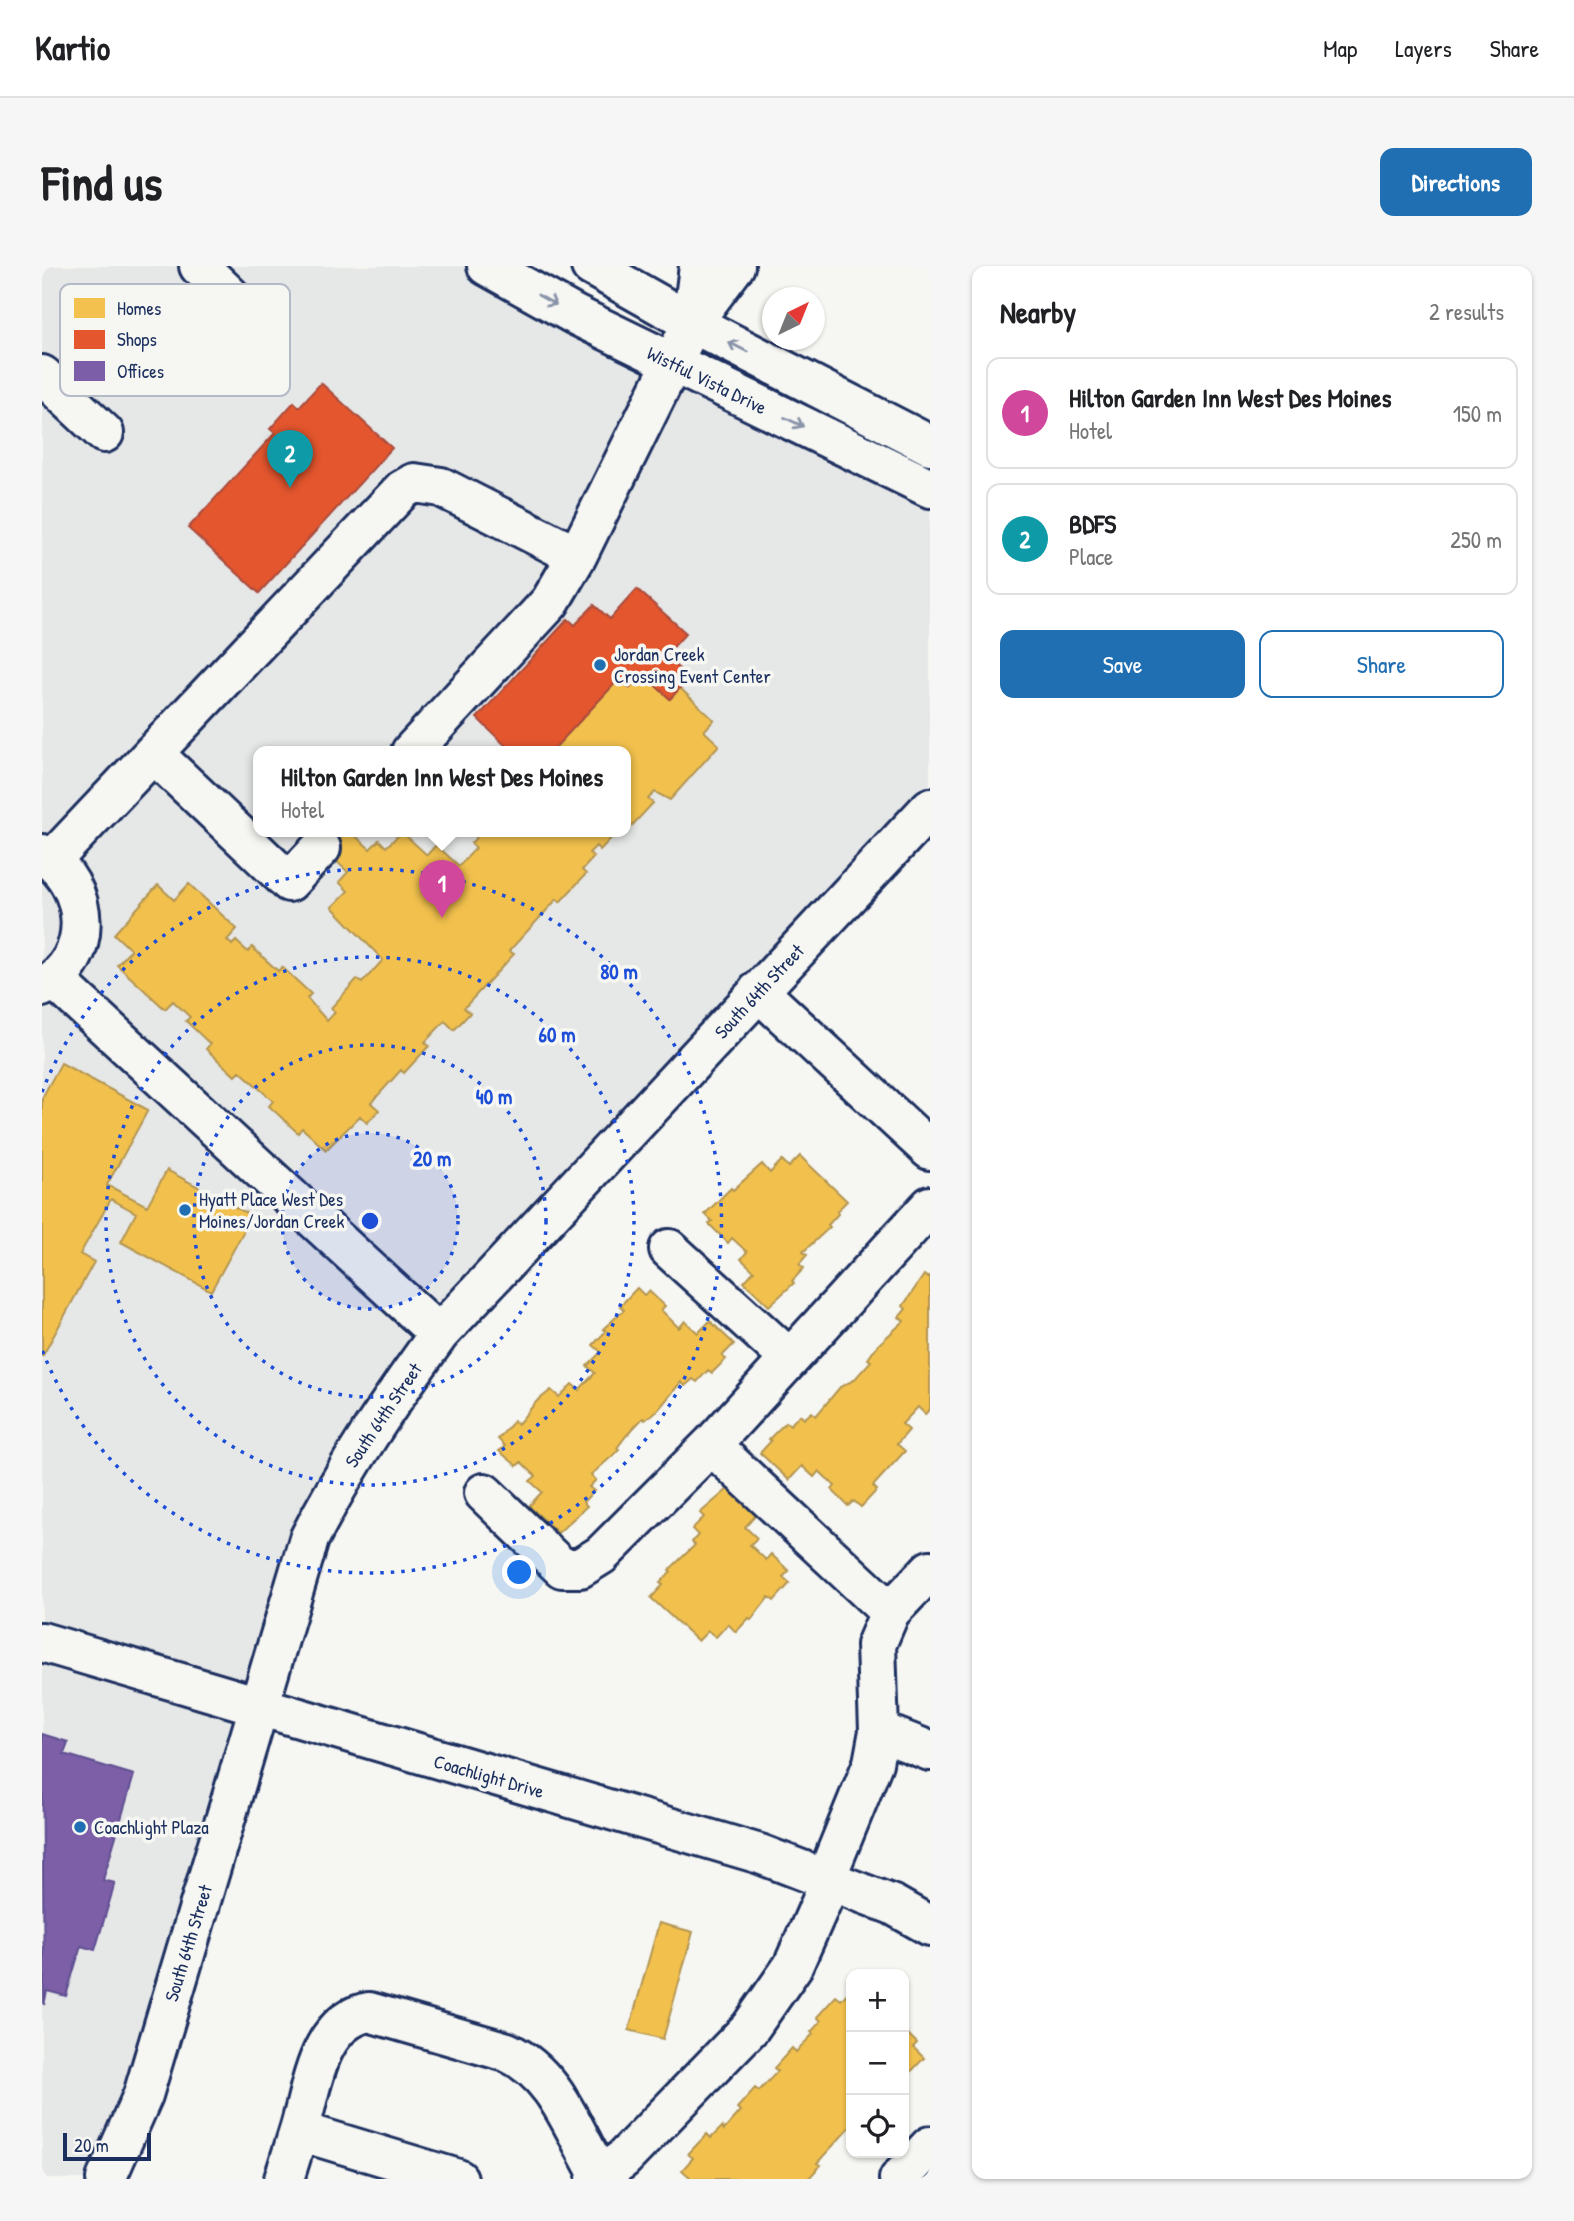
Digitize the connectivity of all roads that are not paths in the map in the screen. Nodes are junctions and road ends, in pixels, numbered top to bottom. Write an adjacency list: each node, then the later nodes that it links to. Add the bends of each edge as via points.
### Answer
1 (199, 266): 6 (street)
2 (487, 266): 8 (street, Wistful Vista Drive, one-way to 8)
3 (591, 266): 7 (street)
4 (699, 266): 7 (street)
5 (735, 266): 7 (street)
6 (218, 284)
7 (692, 323): 8 (street); 13 (street, one-way to 7)
8 (672, 363): 14 (street, Wistful Vista Drive, one-way to 14); 15 (street)
9 (42, 375): 10 (street)
10 (60, 392)
11 (64, 396): 12 (street)
12 (104, 433)
13 (930, 444)
14 (930, 488)
15 (577, 556): 16 (street, via 550,602); 17 (street, via 441,487 414,483 402,489)
16 (417, 746)
17 (153, 753): 19 (street, via 289,882); 20 (street)
18 (930, 808): 22 (street, South 64th Street)
19 (321, 848)
20 (47, 857): 21 (street, via 72,883 82,926 75,952)
21 (49, 984): 26 (street)
22 (758, 991): 23 (street); 26 (street, South 64th Street)
23 (930, 1150)
24 (930, 1206): 27 (street)
25 (669, 1249): 27 (street)
26 (439, 1334): 33 (street, South 64th Street, via 371,1430 309,1539)
27 (790, 1359): 28 (street)
28 (711, 1445): 29 (street, via 601,1555 580,1568 562,1568); 31 (street)
29 (484, 1493)
30 (930, 1570): 31 (street)
31 (890, 1612): 34 (street, via 876,1646)
32 (42, 1642): 33 (street, Coachlight Drive)
33 (257, 1708): 36 (street, Coachlight Drive, via 760,1854); 41 (street, South 64th Street, via 143,2095)
34 (879, 1731): 35 (street); 36 (street, via 873,1763)
35 (930, 1751)
36 (828, 1879): 37 (street, Coachlight Drive, via 893,1905); 40 (street, via 793,1966 750,2028)
37 (930, 1926)
38 (299, 2132): 40 (street, via 326,2043 347,2020 369,2012 527,2062 548,2082); 42 (street); 43 (street)
39 (930, 2146): 44 (street)
40 (600, 2178)
41 (106, 2179)
42 (284, 2179)
43 (458, 2179)
44 (899, 2179)

